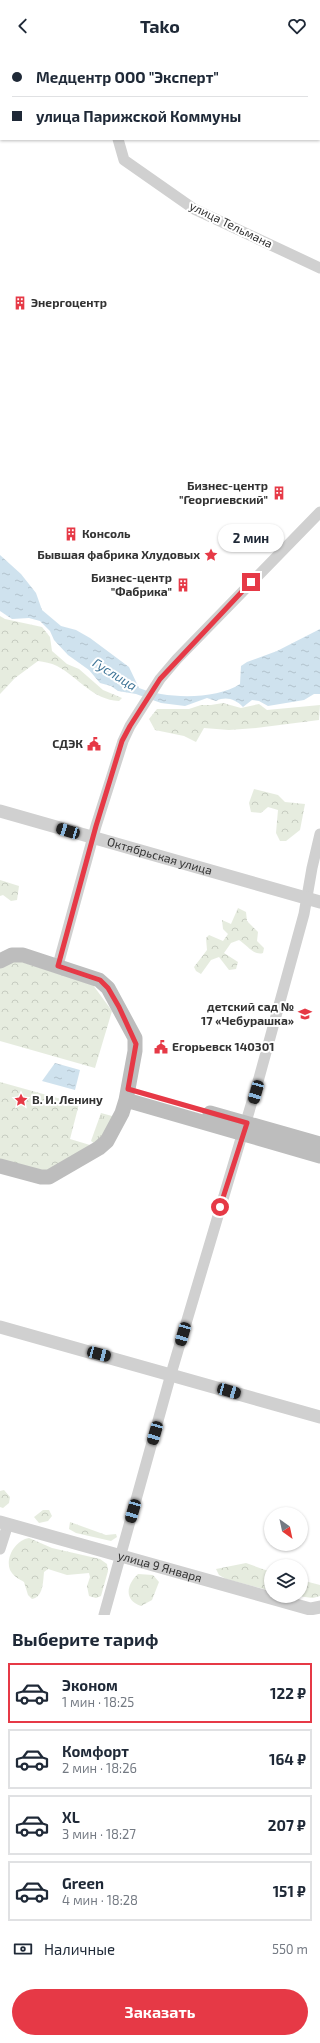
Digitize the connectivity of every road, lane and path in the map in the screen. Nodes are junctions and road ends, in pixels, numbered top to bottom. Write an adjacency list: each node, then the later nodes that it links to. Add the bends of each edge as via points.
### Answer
1 (118, 140): 2 (street, улица Тельмана, via 124,160 194,209)
2 (320, 268)
3 (320, 512): 6 (street, via 160,679 122,741)
4 (0, 811): 6 (street, Октябрьская улица)
5 (320, 834): 7 (street)
6 (93, 838): 7 (street, Октябрьская улица); 10 (street)
7 (307, 899): 8 (street, Октябрьская улица); 12 (street)
8 (320, 902)
9 (0, 961): 10 (main road, via 12,955 23,955)
10 (58, 966): 11 (main road, via 100,980 119,1007 136,1044)
11 (127, 1095): 12 (main road); 15 (main road, via 122,1113 107,1141 53,1176 41,1177)
12 (245, 1128): 13 (main road); 14 (main road); 17 (street)
13 (320, 1144)
14 (320, 1156)
15 (0, 1166)
16 (0, 1327): 17 (street)
17 (171, 1374): 18 (street); 21 (street)
18 (320, 1417)
19 (4, 1523): 20 (street); 21 (street, улица 9 Января)
20 (0, 1549)
21 (120, 1556): 22 (street, улица 9 Января, via 310,1610); 23 (street)
22 (320, 1608)
23 (104, 1615)

